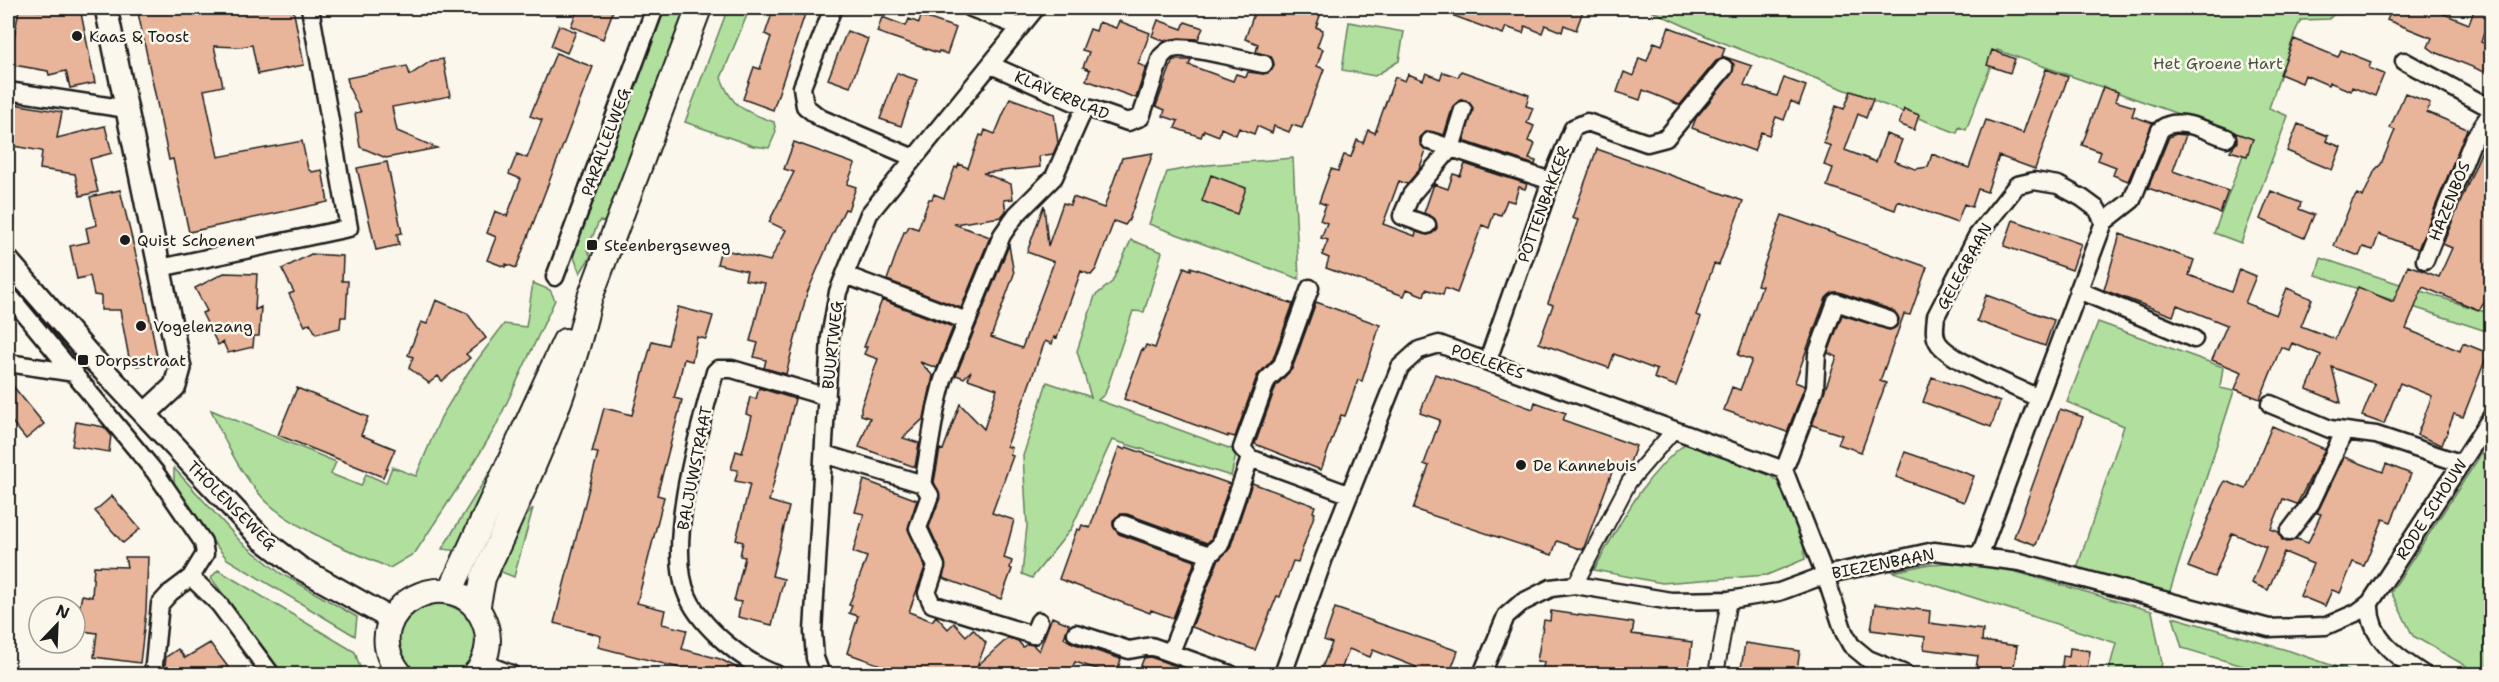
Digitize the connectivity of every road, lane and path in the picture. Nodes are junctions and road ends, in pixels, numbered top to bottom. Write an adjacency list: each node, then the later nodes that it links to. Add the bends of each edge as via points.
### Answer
1 (106, 8): 15 (street)
2 (310, 8): 27 (street, via 349,228)
3 (656, 8): 29 (street, PARALLELWEG)
4 (699, 8): 33 (main road)
5 (833, 8): 21 (street, via 802,87 805,106 820,118)
6 (971, 8): 8 (street)
7 (1036, 8): 8 (street, BUURTWEG)
8 (1020, 27): 11 (street, BUURTWEG)
9 (2403, 61): 17 (street, HAZENBOS)
10 (1264, 64): 14 (street, KLAVERBLAD, via 1174,48 1161,57 1141,117 1135,121)
11 (991, 65): 14 (street, KLAVERBLAD); 21 (street, BUURTWEG)
12 (1724, 68): 22 (street, POTTENBAKKER, via 1666,138 1647,143 1592,123 1577,124)
13 (8, 91): 15 (street)
14 (1085, 107): 35 (street, via 1054,177 1002,235)
15 (127, 109): 27 (street)
16 (1463, 110): 20 (street)
17 (2492, 110): 25 (street, HAZENBOS, via 2473,140)
18 (2227, 138): 23 (street, via 2180,123 2165,125 2132,200)
19 (1430, 141): 20 (street)
20 (1450, 148): 22 (street); 24 (street, via 1411,195 1402,216)
21 (914, 158): 28 (street, BUURTWEG, via 869,214)
22 (1551, 181): 37 (street, POTTENBAKKER)
23 (2104, 222): 31 (street); 41 (street, GELEGBAAN, via 2097,209 2058,185 2034,181 2017,185 1977,236 1936,316 1937,342 1950,354)
24 (1427, 225)
25 (2425, 260)
26 (8, 261): 43 (street, THOLENSEWEG)
27 (160, 268): 43 (street, via 180,368 175,386)
28 (845, 275): 35 (street); 40 (street, BUURTWEG, via 830,338)
29 (555, 276)
30 (1310, 288): 49 (street, via 1282,365 1267,380 1242,441)
31 (2078, 290): 36 (street); 41 (street)
32 (8, 294): 39 (street, THOLENSEWEG)
33 (589, 300): 61 (main road, via 571,327); 64 (main road, via 562,395 483,578)
34 (1889, 320): 51 (street, via 1830,300 1817,354 1815,388)
35 (967, 321): 52 (street, via 936,408)
36 (2194, 339)
37 (1488, 360): 45 (street, POELEKES); 53 (street, POELEKES, via 1439,344 1419,350 1400,367)
38 (8, 363): 39 (street)
39 (75, 373): 47 (street, THOLENSEWEG)
40 (827, 397): 48 (street, BUURTWEG); 77 (street, BALJUWSTRAAT, via 732,369 718,369 703,415 683,516 679,544 687,597 724,641)
41 (2038, 398): 57 (street)
42 (2270, 404): 46 (street)
43 (145, 414): 47 (street); 66 (street, THOLENSEWEG, via 262,539 300,568)
44 (2492, 416): 50 (street, RODE SCHOUW)
45 (1674, 430): 51 (street, POELEKES); 60 (street, via 1629,482)
46 (2344, 432): 50 (street, via 2376,435); 55 (street, via 2311,503)
47 (124, 433): 59 (street, THOLENSEWEG, via 203,542 205,554)
48 (824, 454): 52 (street); 72 (street, BUURTWEG, via 813,632)
49 (1250, 458): 53 (street); 56 (street, via 1220,545)
50 (2460, 463): 63 (street, RODE SCHOUW)
51 (1784, 470): 58 (street)
52 (923, 484): 67 (street, via 930,495 918,528 936,566 927,593 932,604 1033,635)
53 (1348, 494): 79 (street, POELEKES)
54 (1123, 524): 56 (street)
55 (2289, 532)
56 (1209, 555): 70 (street)
57 (1980, 555): 58 (street, BIEZENBAAN, via 1934,551); 65 (street, BIEZENBAAN, via 2020,562 2269,628 2326,626)
58 (1825, 575): 62 (street, BIEZENBAAN, via 1779,592); 82 (street, via 1851,645 1868,659)
59 (191, 577): 73 (street, via 160,604); 74 (street, via 219,604)
60 (1575, 585): 62 (street, BIEZENBAAN, via 1671,601); 80 (street, BIEZENBAAN, via 1551,588 1513,609 1500,627)
61 (450, 592): 64 (main road); 66 (main road, via 423,592 410,598)
62 (1729, 600): 81 (street)
63 (2370, 603): 65 (street, BIEZENBAAN); 68 (street)
64 (477, 610): 71 (main road, via 487,630 487,652)
65 (2346, 618): 68 (street)
66 (391, 619): 75 (main road, via 387,643)
67 (1039, 621)
68 (2373, 628): 83 (street, via 2395,656)
69 (1076, 633): 70 (street, via 1129,650 1151,646)
70 (1171, 652): 78 (street)
71 (479, 669): 76 (street)
72 (815, 673)
73 (153, 675)
74 (271, 675)
75 (400, 675)
76 (511, 675)
77 (776, 675)
78 (1230, 675)
79 (1283, 675)
80 (1482, 675)
81 (1716, 675)
82 (1905, 675)
83 (2423, 675)

